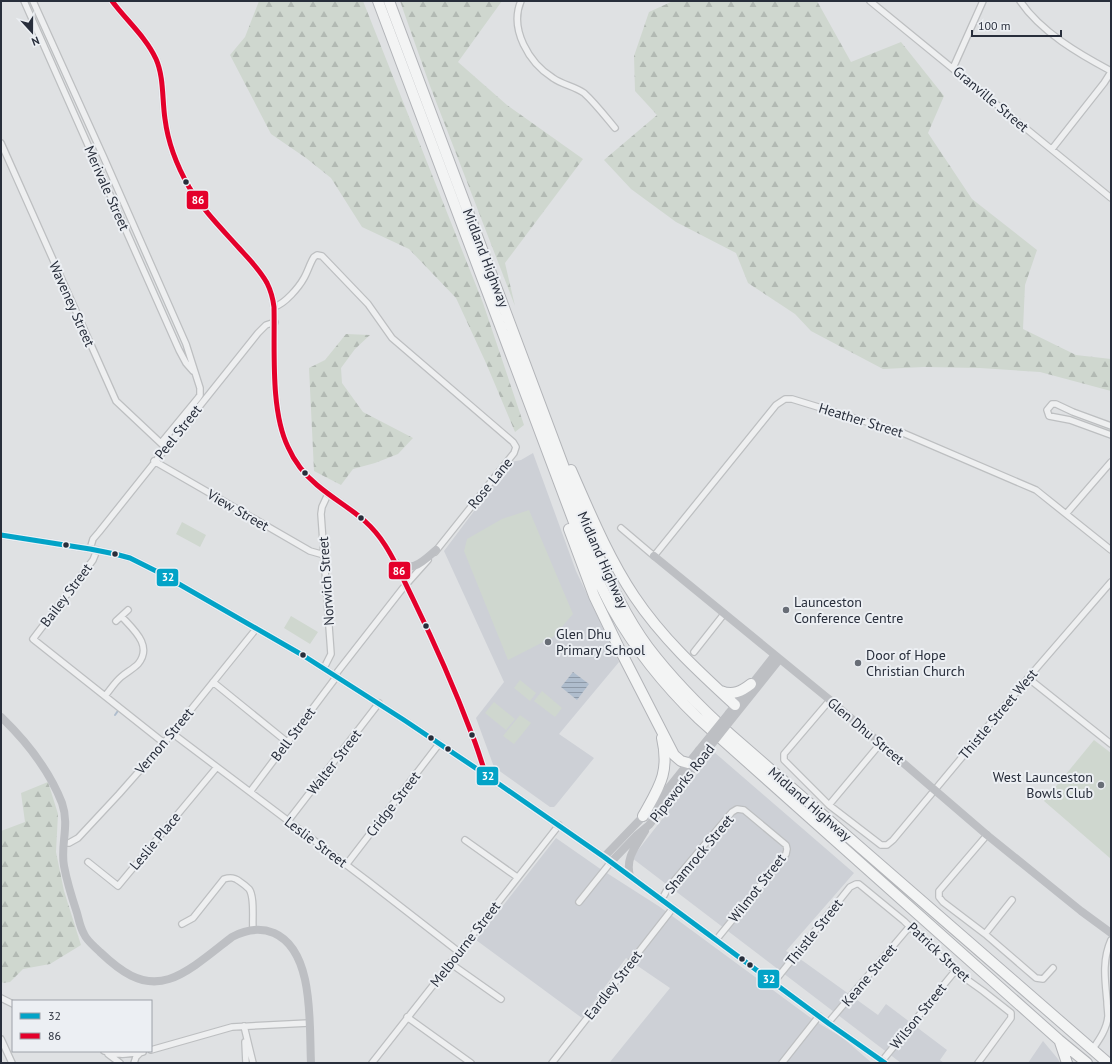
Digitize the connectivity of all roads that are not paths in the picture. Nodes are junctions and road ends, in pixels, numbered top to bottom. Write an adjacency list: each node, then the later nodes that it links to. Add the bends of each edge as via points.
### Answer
1 (24, 1): 19 (street, Merivale Street, via 179,350)
2 (33, 1): 19 (street, Merivale Street, via 186,344)
3 (112, 1): 16 (main road, via 156,59 168,134 184,176 207,213 264,278)
4 (378, 1): 18 (highway, Midland Highway)
5 (389, 1): 20 (highway, Midland Highway)
6 (521, 1): 12 (street, via 517,16 518,26 521,38 531,56 553,78 583,93)
7 (870, 1): 10 (street, Granville Street)
8 (983, 1): 10 (street)
9 (1020, 1): 11 (street, via 1032,17 1066,44)
10 (953, 68): 14 (street, Granville Street)
11 (1111, 72): 14 (street)
12 (615, 128)
13 (1, 143): 23 (street, Waveney Street, via 116,401)
14 (1052, 149): 15 (street, Granville Street)
15 (1111, 198)
16 (274, 306): 17 (main road); 32 (street, Rose Lane, via 287,299 304,278 314,257 322,256 368,304 392,338 508,436 515,445 512,456)
17 (275, 322): 24 (street, Peel Street, via 266,325 258,333); 27 (main road, via 277,404 284,438 302,471)
18 (514, 366): 57 (highway, via 535,434 588,580); 111 (highway, Midland Highway, via 595,574 622,625 643,657 698,718)
19 (195, 373): 23 (street, Merivale Street, via 200,395)
20 (535, 390): 51 (highway, via 623,577 665,637); 113 (highway, Midland Highway, via 588,532 610,582 647,646 672,677 731,735)
21 (1111, 426): 22 (street, via 1056,404 1052,404 1047,410 1052,417 1070,420)
22 (1111, 435)
23 (161, 443): 24 (street, Waveney Street)
24 (166, 448): 25 (street, Peel Street)
25 (154, 461): 31 (street, Peel Street, via 93,539); 34 (street, View Street, via 310,551)
26 (1111, 462): 28 (street)
27 (328, 494): 34 (street, Norwich Street, via 321,514); 36 (main road, via 367,522)
28 (1066, 514): 33 (street, Heather Street); 35 (street, Heather Street, via 1036,490 916,438 800,401 785,399 776,404)
29 (621, 528): 35 (street, Glen Dhu Street)
30 (1, 535): 31 (main road)
31 (94, 550): 43 (main road, via 130,558); 52 (street, Bailey Street, via 93,560 33,639)
32 (436, 550): 36 (main road, via 413,566 403,566); 38 (street, Rose Lane)
33 (1111, 550)
34 (324, 555): 46 (street, Norwich Street, via 331,654)
35 (654, 556): 40 (main road, Glen Dhu Street)
36 (394, 561): 38 (main road)
37 (1111, 582): 48 (street, Thistle Street West)
38 (406, 585): 47 (street, Rose Lane); 67 (main road, via 452,682)
39 (128, 610): 41 (street)
40 (724, 614): 44 (street); 45 (main road, Glen Dhu Street)
41 (122, 617): 42 (street); 52 (street, via 140,638 144,645 144,654 138,664)
42 (116, 621)
43 (256, 629): 46 (main road); 49 (street, Vernon Street)
44 (694, 652)
45 (777, 658): 50 (main road, Pipeworks Road); 53 (main road, Glen Dhu Street); 55 (main road, Pipeworks Road)
46 (324, 668): 47 (main road)
47 (336, 675): 54 (main road); 59 (street, Bell Street)
48 (1028, 678): 63 (street); 68 (street, Thistle Street West)
49 (213, 682): 58 (street, Vernon Street); 59 (street)
50 (751, 684): 51 (highway, via 735,693); 55 (main road, Pipeworks Road)
51 (718, 689): 55 (highway)
52 (105, 696): 60 (street)
53 (830, 700): 62 (main road, Glen Dhu Street); 70 (street, via 783,757)
54 (379, 703): 61 (main road); 72 (street, Walter Street)
55 (735, 711): 64 (main road, Pipeworks Road, bridge); 64 (main road, Pipeworks Road, bridge, via 727,725)
56 (1, 717): 77 (main road, via 34,754 58,794 65,816)
57 (655, 719): 65 (highway, via 676,758); 73 (highway, via 664,747 664,770)
58 (172, 733): 60 (street, Vernon Street); 66 (street, Leslie Street)
59 (287, 742): 69 (street, Bell Street)
60 (164, 743): 77 (street, Vernon Street, via 78,838)
61 (439, 744): 67 (main road); 81 (street, Cridge Street)
62 (880, 744): 68 (main road, Glen Dhu Street); 70 (street)
63 (1111, 744)
64 (702, 752): 65 (main road, Pipeworks Road); 73 (main road, Pipeworks Road)
65 (688, 764): 73 (main road, Pipeworks Road, via 658,801)
66 (217, 766): 69 (street, Leslie Street); 79 (street, Leslie Place, via 118,886)
67 (486, 775): 74 (main road)
68 (934, 790): 70 (street, Thistle Street West, via 885,845 881,845); 75 (main road, Glen Dhu Street)
69 (250, 792): 72 (street, Leslie Street)
70 (829, 805)
71 (738, 809): 85 (street, Shamrock Street, via 732,812 699,850); 94 (street, Wilmot Street, via 744,810 786,845 787,849 786,854)
72 (288, 821): 81 (street, Leslie Street)
73 (648, 821): 78 (main road, Pipeworks Road); 80 (main road, Pipeworks Road); 82 (main road, via 629,859)
74 (559, 825): 78 (main road); 83 (street, Melbourne Street)
75 (987, 835): 92 (street, via 938,894 943,902); 93 (main road, Glen Dhu Street)
76 (465, 840): 83 (street)
77 (64, 843): 91 (main road, via 64,865 82,932 111,962 139,980 154,982 171,979 188,970 232,937)
78 (604, 857): 80 (main road)
79 (88, 862)
80 (611, 862): 82 (main road); 87 (street, Pipeworks Road)
81 (346, 864): 96 (street, Leslie Street)
82 (630, 876): 85 (main road)
83 (517, 877): 96 (street, Melbourne Street)
84 (856, 884): 90 (street, Patrick Street); 100 (street, Thistle Street, via 850,888)
85 (662, 899): 88 (main road)
86 (1012, 900): 92 (street)
87 (579, 902)
88 (673, 908): 94 (main road); 128 (street, Eardley Street)
89 (182, 924): 91 (street, via 193,918 224,879 229,877 236,879 250,891)
90 (910, 926): 99 (street, Patrick Street); 108 (street, Keane Street)
91 (253, 930): 107 (main road, via 275,934 293,949 305,980)
92 (985, 934): 98 (street, via 1036,978 1043,979)
93 (1111, 934)
94 (716, 940): 100 (main road)
95 (1111, 940): 106 (street, via 1104,964)
96 (459, 952): 97 (street, Melbourne Street)
97 (450, 963): 102 (street); 105 (street, Melbourne Street)
98 (1053, 968)
99 (955, 971): 118 (street, Wilson Street); 130 (street, Patrick Street, via 1012,1015)
100 (774, 982): 104 (main road)
101 (1, 998): 103 (street)
102 (501, 999)
103 (12, 1004)
104 (819, 1016): 108 (main road); 129 (street)
105 (407, 1017): 126 (street, Melbourne Street); 127 (street)
106 (1109, 1017): 113 (street)
107 (309, 1023): 109 (street); 125 (main road)
108 (828, 1023): 118 (main road)
109 (244, 1026): 112 (street, via 232,1026); 123 (street); 124 (street)
110 (1, 1039): 120 (street)
111 (1059, 1040): 119 (highway, Midland Highway); 131 (highway)
112 (152, 1050)
113 (1092, 1050): 119 (highway); 132 (highway, Midland Highway)
114 (105, 1052): 121 (street)
115 (107, 1052): 116 (street, via 124,1055)
116 (140, 1052)
117 (143, 1052): 122 (street, via 138,1055)
118 (883, 1062)
119 (1085, 1062)
120 (12, 1063)
121 (120, 1063)
122 (134, 1063)
123 (246, 1063)
124 (253, 1063)
125 (311, 1063)
126 (372, 1063)
127 (471, 1063)
128 (552, 1063)
129 (782, 1063)
130 (978, 1063)
131 (1067, 1063)
132 (1108, 1063)

